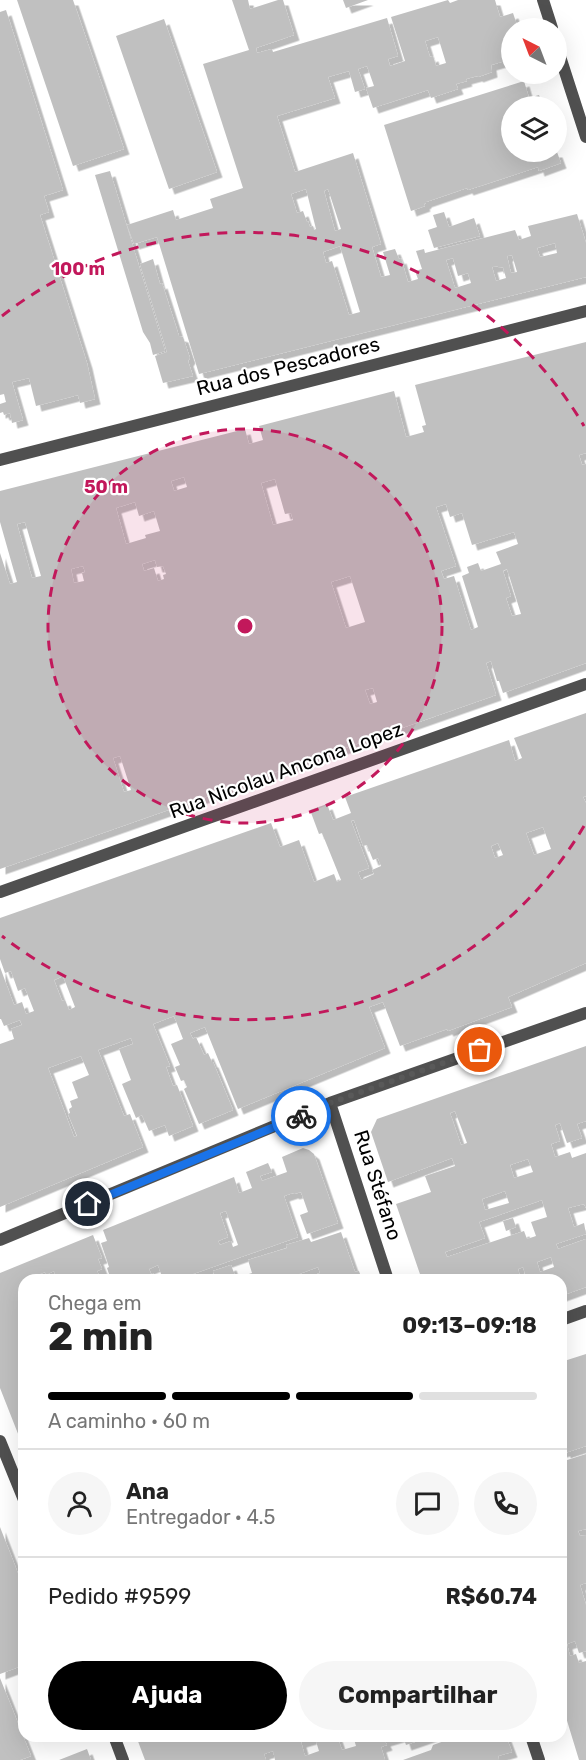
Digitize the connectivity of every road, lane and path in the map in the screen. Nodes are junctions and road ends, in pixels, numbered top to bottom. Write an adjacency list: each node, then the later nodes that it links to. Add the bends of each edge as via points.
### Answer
1 (543, 0): 2 (street)
2 (549, 18)
3 (567, 78): 4 (street)
4 (586, 137)
5 (586, 311): 6 (street, Rua dos Pescadores)
6 (0, 460)
7 (586, 684): 8 (street, Rua Nicolau Ancona Lopez)
8 (0, 892)
9 (586, 1013): 10 (street)
10 (330, 1103): 11 (street); 12 (street, Rua Stéfano)
11 (0, 1240)
12 (386, 1274)
13 (586, 1311): 14 (street)
14 (567, 1318)
15 (0, 1441): 16 (street)
16 (18, 1485)
17 (116, 1742): 19 (street)
18 (533, 1742): 20 (street)
19 (123, 1760)
20 (539, 1760)

